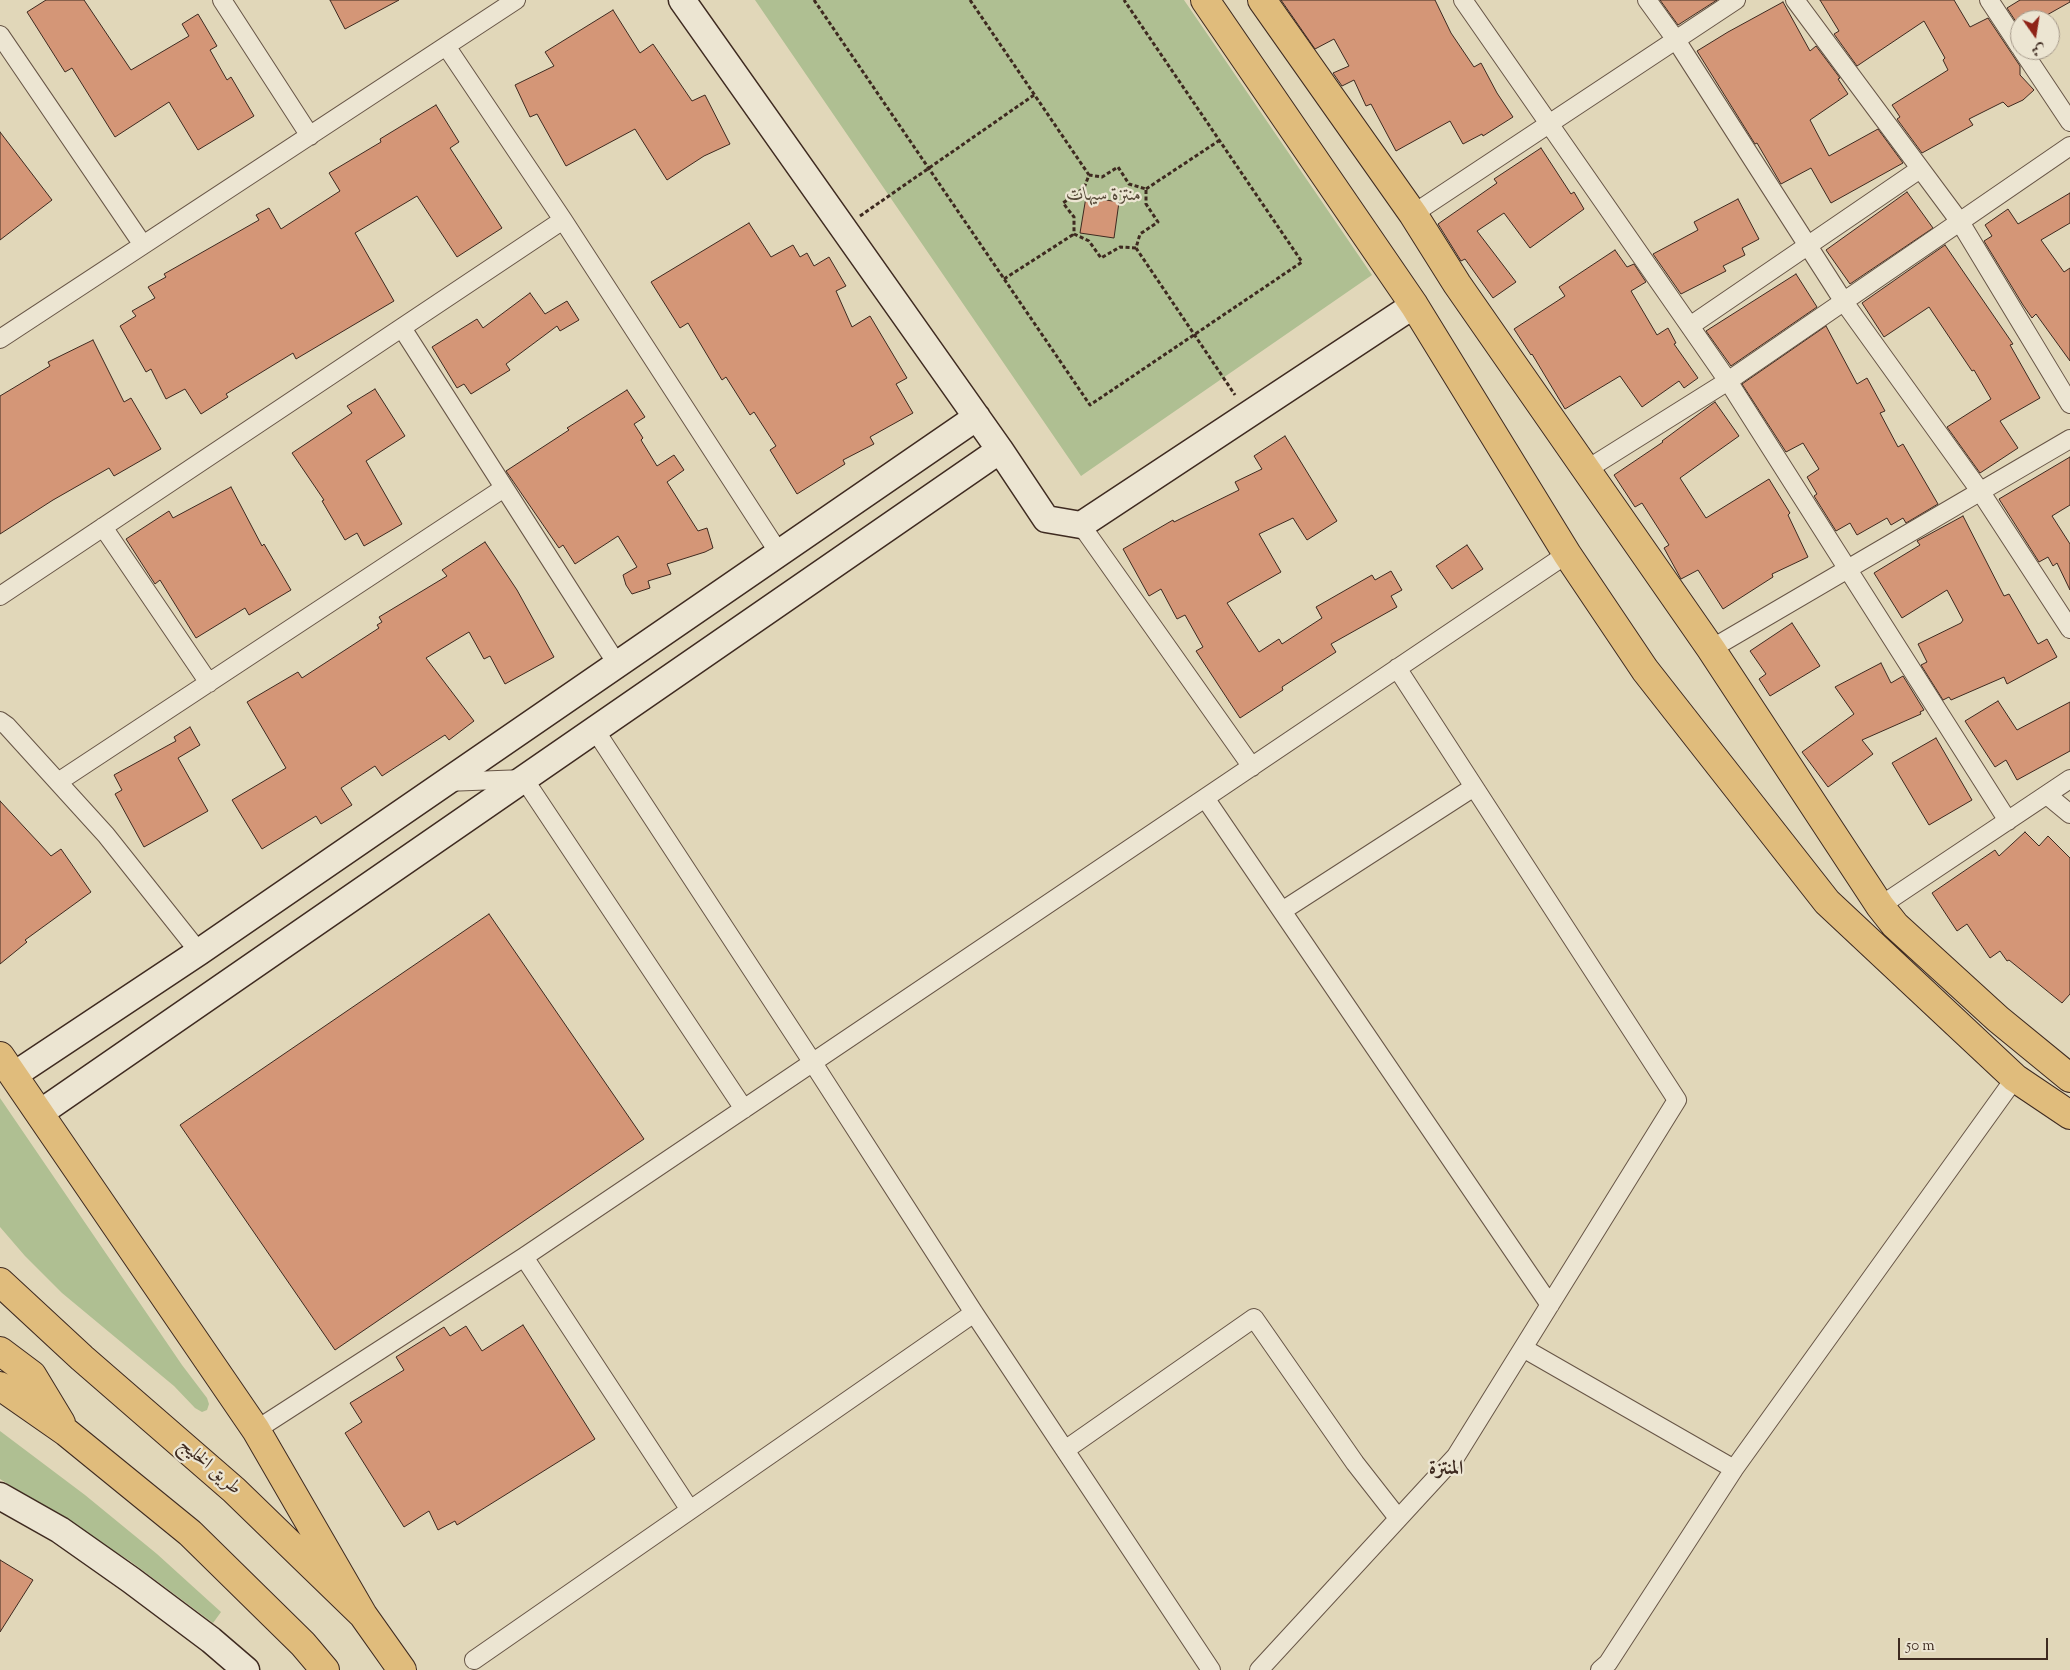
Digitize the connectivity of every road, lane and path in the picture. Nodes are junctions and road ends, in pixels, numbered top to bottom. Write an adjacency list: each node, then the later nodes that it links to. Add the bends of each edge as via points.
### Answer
1 (222, 0): 22 (street)
2 (516, 0): 17 (street)
3 (682, 0): 32 (street)
4 (814, 0): 25 (path)
5 (970, 0): 19 (path)
6 (1124, 0): 23 (path)
7 (1205, 0): 39 (main road)
8 (1262, 0): 29 (main road)
9 (1463, 0): 21 (street)
10 (1647, 0): 16 (street)
11 (1736, 0): 16 (street)
12 (1796, 0): 26 (street)
13 (1989, 0): 14 (street)
14 (2010, 31)
15 (0, 35): 34 (street)
16 (1676, 40): 21 (street); 35 (street)
17 (446, 46): 22 (street); 30 (street)
18 (2029, 60): 20 (street)
19 (1034, 95): 25 (path); 27 (path)
20 (2070, 122)
21 (1550, 124): 29 (street); 40 (street)
22 (310, 136): 34 (street)
23 (1220, 140): 28 (path); 42 (path, via 1302,262)
24 (2070, 146): 31 (street)
25 (928, 168): 32 (path); 37 (path)
26 (1920, 168): 31 (street); 35 (street)
27 (1088, 175): 28 (path, via 1102,177 1118,167 1129,184); 33 (path, via 1084,188 1063,203 1074,217)
28 (1146, 189): 36 (path, via 1146,204 1158,222 1140,234)
29 (1414, 214): 50 (main road, via 1457,284)
30 (564, 220): 41 (street); 55 (street)
31 (1960, 222): 38 (street); 45 (street)
32 (843, 228): 47 (street)
33 (1074, 234): 36 (path, via 1089,240 1101,258 1120,247); 37 (path)
34 (143, 245): 43 (street)
35 (1809, 247): 38 (street); 40 (street)
36 (1136, 248): 42 (path)
37 (1004, 279): 42 (path, via 1090,405)
38 (1844, 302): 44 (street); 52 (street)
39 (1414, 305): 46 (street); 56 (main road)
40 (1690, 326): 44 (street)
41 (402, 328): 51 (street); 54 (street)
42 (1194, 334): 46 (path)
43 (1, 336)
44 (1728, 381): 50 (street); 57 (street)
45 (2070, 404)
46 (1248, 414): 53 (street)
47 (977, 417): 49 (street); 55 (street)
48 (2070, 439): 52 (street)
49 (1000, 450): 53 (street, via 1046,519); 65 (street)
50 (1586, 470): 60 (main road)
51 (504, 488): 61 (street); 63 (street)
52 (1980, 491): 57 (street); 59 (street)
53 (1081, 525): 66 (street)
54 (103, 527): 58 (street); 63 (street)
55 (779, 553): 61 (street)
56 (1566, 554): 62 (street); 81 (main road, via 1644,670 1827,902)
57 (1847, 570): 60 (street); 75 (street)
58 (0, 596)
59 (2070, 628)
60 (1711, 649): 76 (main road)
61 (617, 664): 70 (street)
62 (1397, 668): 66 (street); 71 (street)
63 (209, 683): 69 (street)
64 (0, 721): 69 (street)
65 (596, 730): 67 (street); 79 (street)
66 (1252, 767): 73 (street)
67 (524, 779): 70 (street); 83 (street); 84 (street)
68 (2070, 779): 72 (street)
69 (58, 782): 78 (street, via 106,835)
70 (445, 782): 78 (street)
71 (1474, 787): 77 (street); 89 (street, via 1677,1100)
72 (2047, 795): 74 (street); 75 (street)
73 (1205, 798): 77 (street); 79 (street)
74 (2070, 814)
75 (2008, 821): 76 (street)
76 (1880, 906): 82 (main road, via 1895,925 1998,1019)
77 (1282, 911): 89 (street)
78 (199, 952): 80 (street)
79 (813, 1063): 83 (street); 90 (street)
80 (7, 1066): 84 (main road)
81 (2015, 1078): 85 (main road); 98 (street)
82 (2070, 1078)
83 (744, 1109): 86 (street)
84 (40, 1114): 95 (main road)
85 (2070, 1115)
86 (524, 1257): 95 (street); 100 (street)
87 (0, 1282): 93 (main road, طريق الخليج)
88 (0, 1302): 93 (main road, via 56,1349)
89 (1550, 1305): 91 (street)
90 (974, 1313): 97 (street); 100 (street)
91 (1523, 1348): 98 (street); 101 (street, via 1456,1456)
92 (0, 1351): 96 (main road, via 32,1375)
93 (112, 1384): 102 (main road, طريق الخليج, via 234,1490)
94 (0, 1386): 96 (main road)
95 (256, 1430): 102 (main road)
96 (66, 1432): 105 (main road, via 190,1533 303,1644)
97 (1064, 1450): 101 (street, via 1254,1318 1355,1463); 107 (street)
98 (1734, 1469): 109 (street, via 1608,1663)
99 (0, 1496): 104 (street, via 60,1530 131,1580)
100 (690, 1510): 103 (street)
101 (1398, 1518): 108 (street)
102 (363, 1615): 106 (main road, طريق الخليج)
103 (474, 1660)
104 (246, 1670)
105 (325, 1670)
106 (402, 1670)
107 (1211, 1670)
108 (1259, 1670)
109 (1600, 1670)

